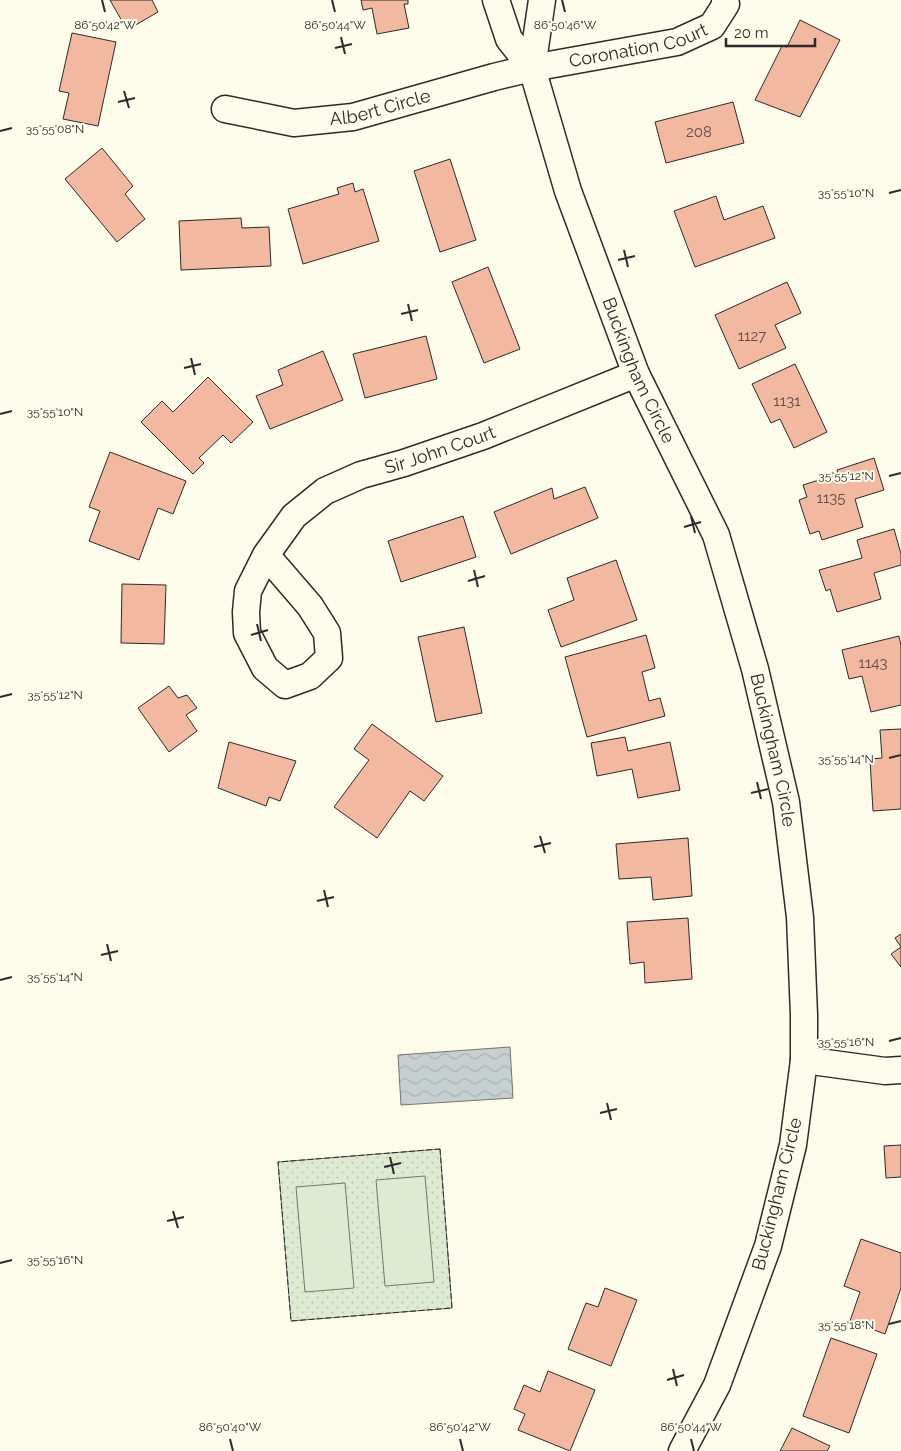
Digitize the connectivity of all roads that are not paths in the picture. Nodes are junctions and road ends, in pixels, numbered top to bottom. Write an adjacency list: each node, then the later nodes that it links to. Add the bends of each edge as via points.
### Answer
1 (542, 0): 4 (street, Buckingham Circle)
2 (725, 0): 4 (street, Coronation Court, via 726,4 712,26 677,42)
3 (502, 2): 4 (street, Buckingham Circle, via 509,38)
4 (532, 68): 5 (street, Albert Circle, via 353,117 294,123); 6 (street, Buckingham Circle, via 568,191)
5 (224, 109)
6 (636, 374): 7 (street, Sir John Court, via 483,436 361,475 325,491 294,516); 8 (street, Buckingham Circle, via 716,535 755,669 787,811 800,917)
7 (266, 555)
8 (804, 1060): 9 (street, via 885,1071); 10 (street, Buckingham Circle, via 793,1145 768,1246 717,1385)
9 (901, 1070)
10 (682, 1451)

